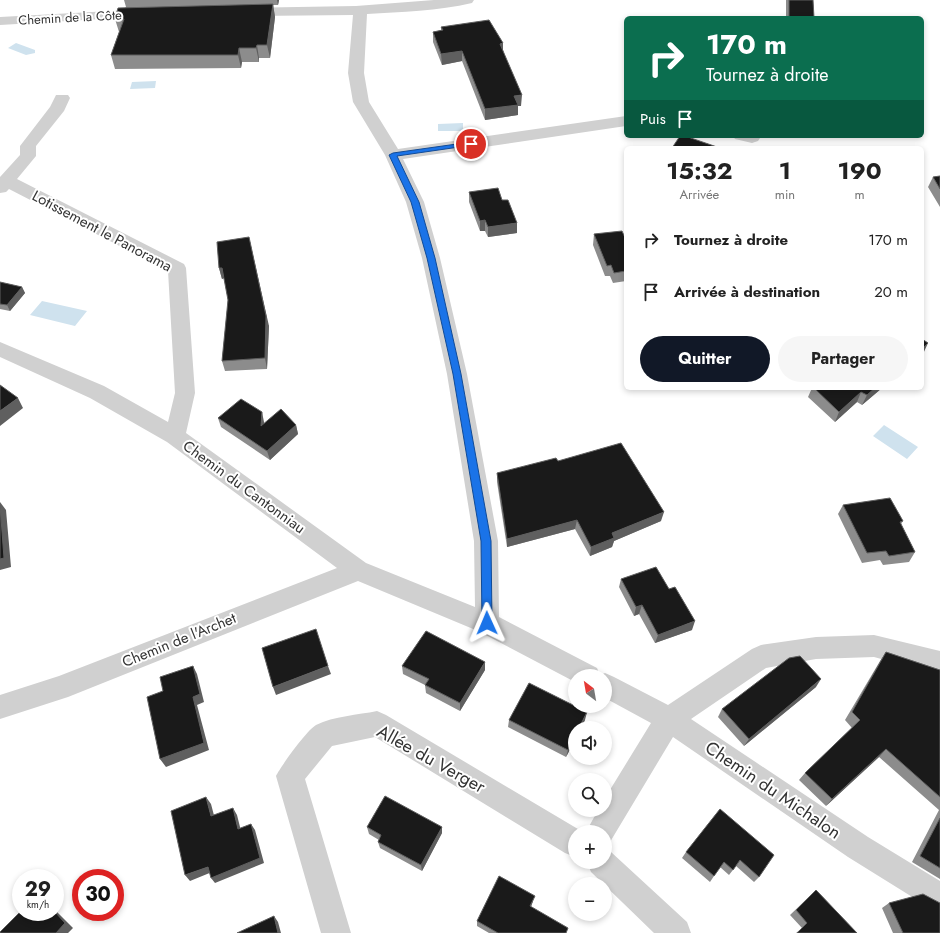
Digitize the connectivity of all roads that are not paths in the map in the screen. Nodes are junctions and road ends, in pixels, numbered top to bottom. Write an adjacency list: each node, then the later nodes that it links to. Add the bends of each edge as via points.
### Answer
1 (468, 0): 3 (street)
2 (309, 6): 3 (street); 4 (street)
3 (360, 10): 9 (street, via 356,73 361,102)
4 (228, 12)
5 (158, 13): 6 (street, Chemin de la Côte)
6 (0, 21)
7 (62, 98): 10 (street, via 58,108 28,146 28,156)
8 (624, 122): 9 (street)
9 (393, 155): 14 (street, via 415,202 431,258 457,374 486,541)
10 (3, 184): 12 (street, Lotissement le Panorama, via 177,268 185,393)
11 (0, 349): 12 (street, Chemin du Cantonniau, via 97,392)
12 (175, 436): 13 (street, Chemin du Cantonniau)
13 (358, 570): 14 (street, Chemin du Cantonniau); 18 (street, Chemin de l'Archet, via 66,685)
14 (487, 623): 16 (street)
15 (940, 663): 19 (street, via 874,646 816,648 761,656)
16 (575, 669)
17 (612, 689): 19 (street, Chemin du Michalon)
18 (0, 708)
19 (669, 719): 20 (street); 23 (street, Chemin du Michalon, via 858,847)
20 (604, 825)
21 (568, 839): 24 (street, Allée du Verger, via 377,724 324,735 290,776)
22 (607, 869): 25 (street)
23 (940, 898)
24 (336, 933)
25 (676, 933)

